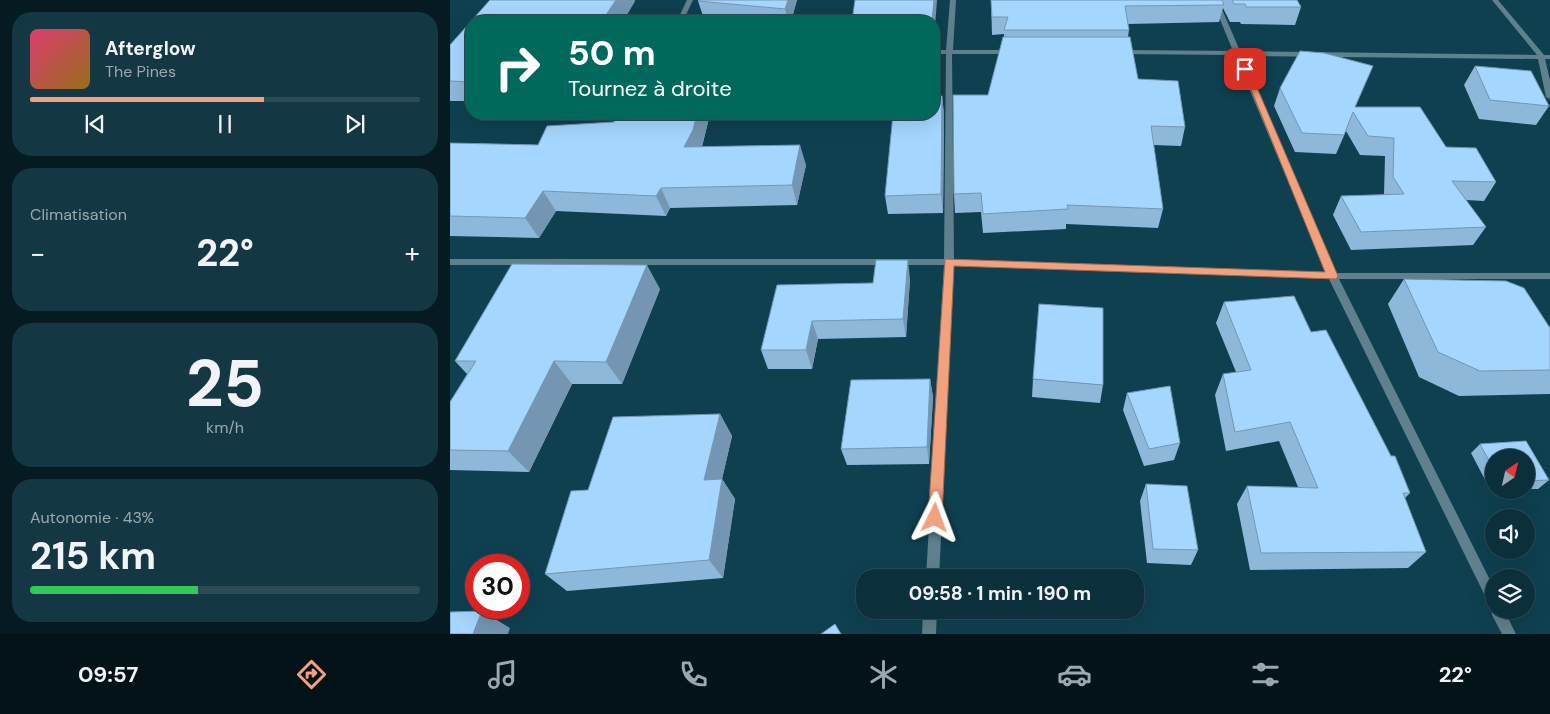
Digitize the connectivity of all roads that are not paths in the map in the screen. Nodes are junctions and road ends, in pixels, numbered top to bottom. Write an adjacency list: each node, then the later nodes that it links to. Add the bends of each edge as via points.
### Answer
1 (690, 0): 5 (street)
2 (952, 0): 7 (street)
3 (1215, 0): 10 (street)
4 (1495, 0): 11 (street)
5 (683, 15)
6 (940, 52): 7 (street)
7 (949, 52): 8 (street); 15 (street)
8 (1018, 52)
9 (1108, 52): 10 (street)
10 (1238, 52): 11 (street); 16 (street)
11 (1541, 55): 12 (street); 13 (street)
12 (1550, 57)
13 (1550, 97)
14 (450, 262): 15 (street)
15 (949, 262): 16 (street); 18 (street)
16 (1332, 276): 17 (street); 19 (street)
17 (1550, 276)
18 (932, 569)
19 (1485, 585)
20 (930, 619): 22 (street)
21 (1502, 619): 23 (street)
22 (929, 634)
23 (1509, 634)

